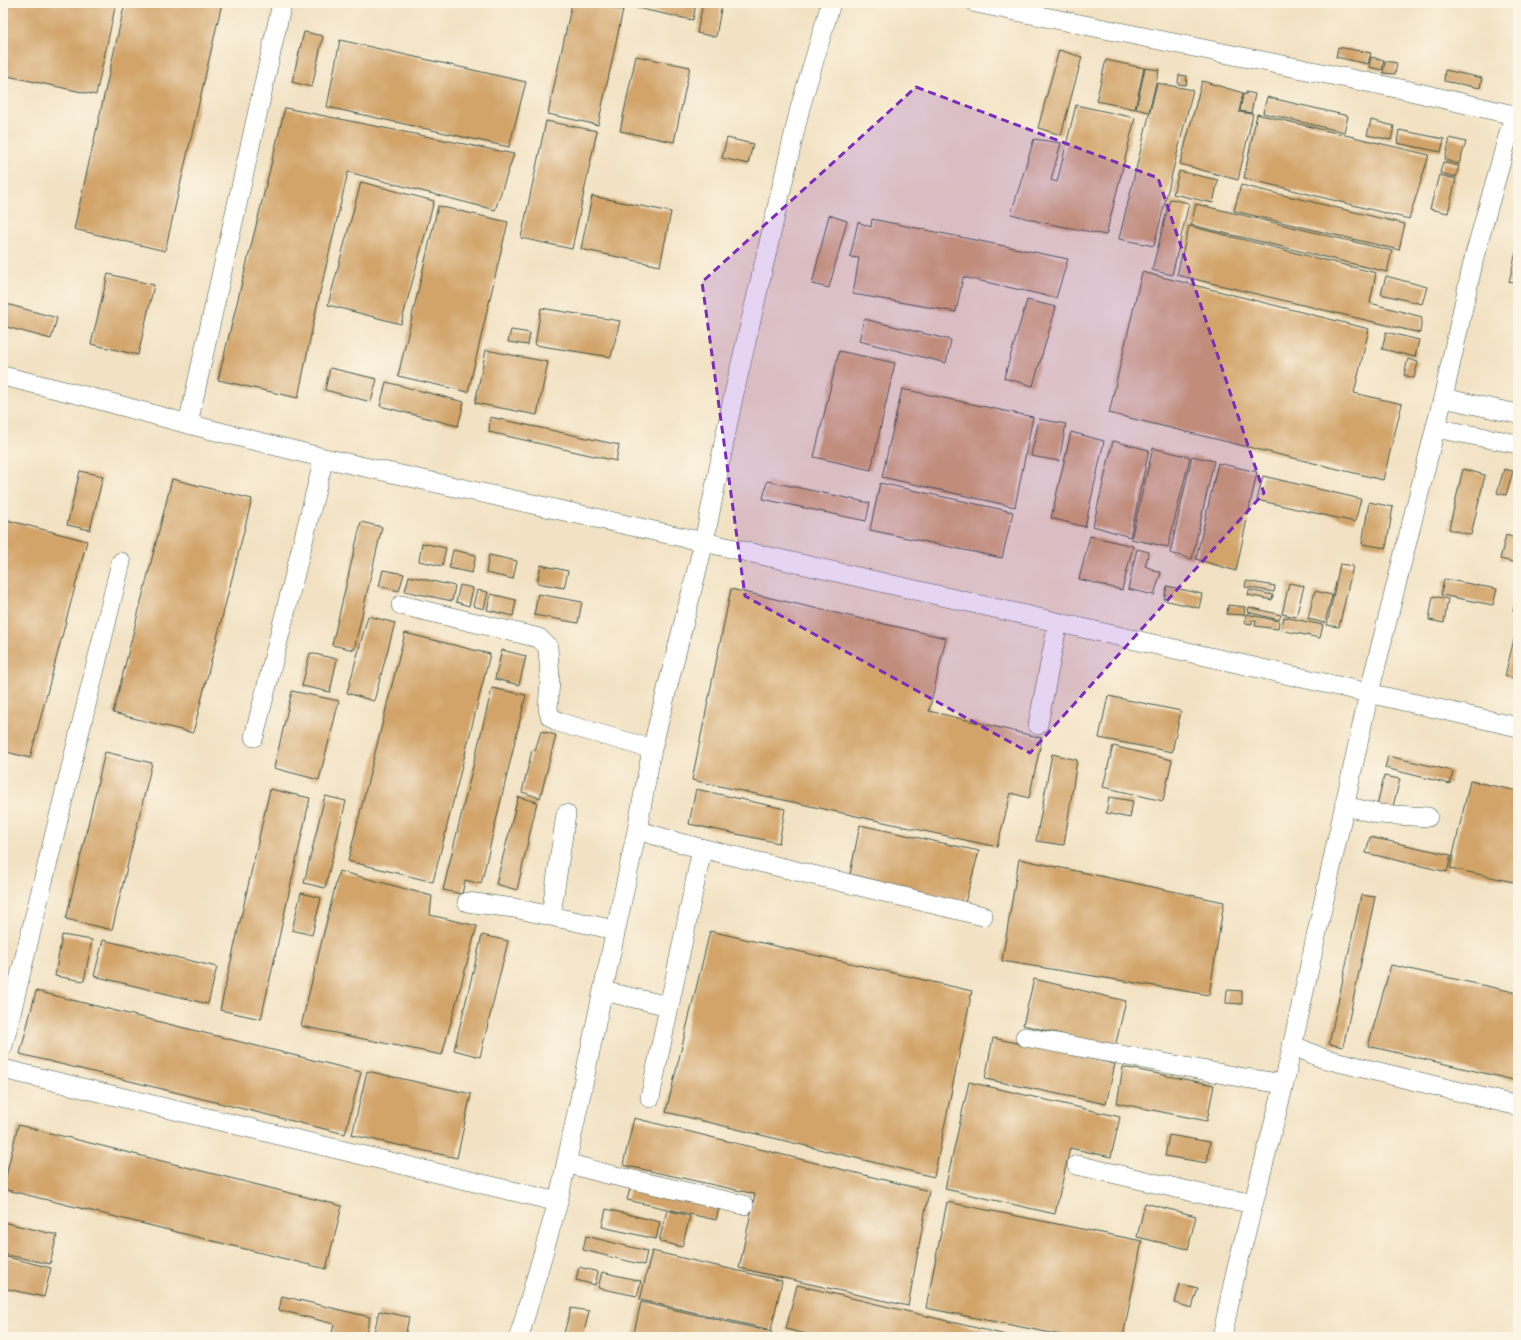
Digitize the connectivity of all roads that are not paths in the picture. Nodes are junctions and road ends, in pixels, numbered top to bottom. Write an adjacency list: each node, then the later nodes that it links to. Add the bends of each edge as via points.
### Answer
1 (282, 3): 9 (street)
2 (831, 3): 13 (street, via 800,108 733,398)
3 (976, 3): 4 (street)
4 (1011, 6): 5 (street)
5 (1516, 115): 7 (street, via 1475,254)
6 (3, 376): 9 (street)
7 (1442, 398): 8 (street); 10 (street)
8 (1518, 414)
9 (188, 424): 12 (street)
10 (1435, 428): 11 (street); 17 (street)
11 (1518, 444)
12 (324, 458): 13 (street); 20 (street)
13 (704, 542): 16 (street); 21 (street)
14 (121, 562): 35 (street)
15 (401, 605): 21 (street, via 539,638 548,647 550,716 558,722)
16 (1058, 622): 17 (street); 18 (street)
17 (1369, 693): 19 (street); 22 (street)
18 (1038, 726)
19 (1518, 727)
20 (254, 737)
21 (652, 749): 25 (street)
22 (1345, 806): 24 (street, via 1379,814); 34 (street)
23 (566, 814): 28 (street)
24 (1428, 817)
25 (637, 830): 26 (street); 30 (street)
26 (702, 849): 29 (street); 32 (street)
27 (467, 902): 28 (street)
28 (551, 915): 30 (street)
29 (983, 916)
30 (616, 930): 31 (street)
31 (602, 991): 32 (street); 40 (street)
32 (669, 1006): 38 (street)
33 (1025, 1037): 37 (street)
34 (1292, 1045): 37 (street); 39 (street, via 1322,1058)
35 (3, 1046)
36 (3, 1069): 42 (street)
37 (1284, 1084): 43 (street)
38 (650, 1098)
39 (1518, 1106)
40 (566, 1163): 42 (street); 44 (street)
41 (1077, 1165): 43 (street)
42 (558, 1202): 45 (street)
43 (1253, 1204): 46 (street)
44 (744, 1205)
45 (519, 1337)
46 (1222, 1337)

